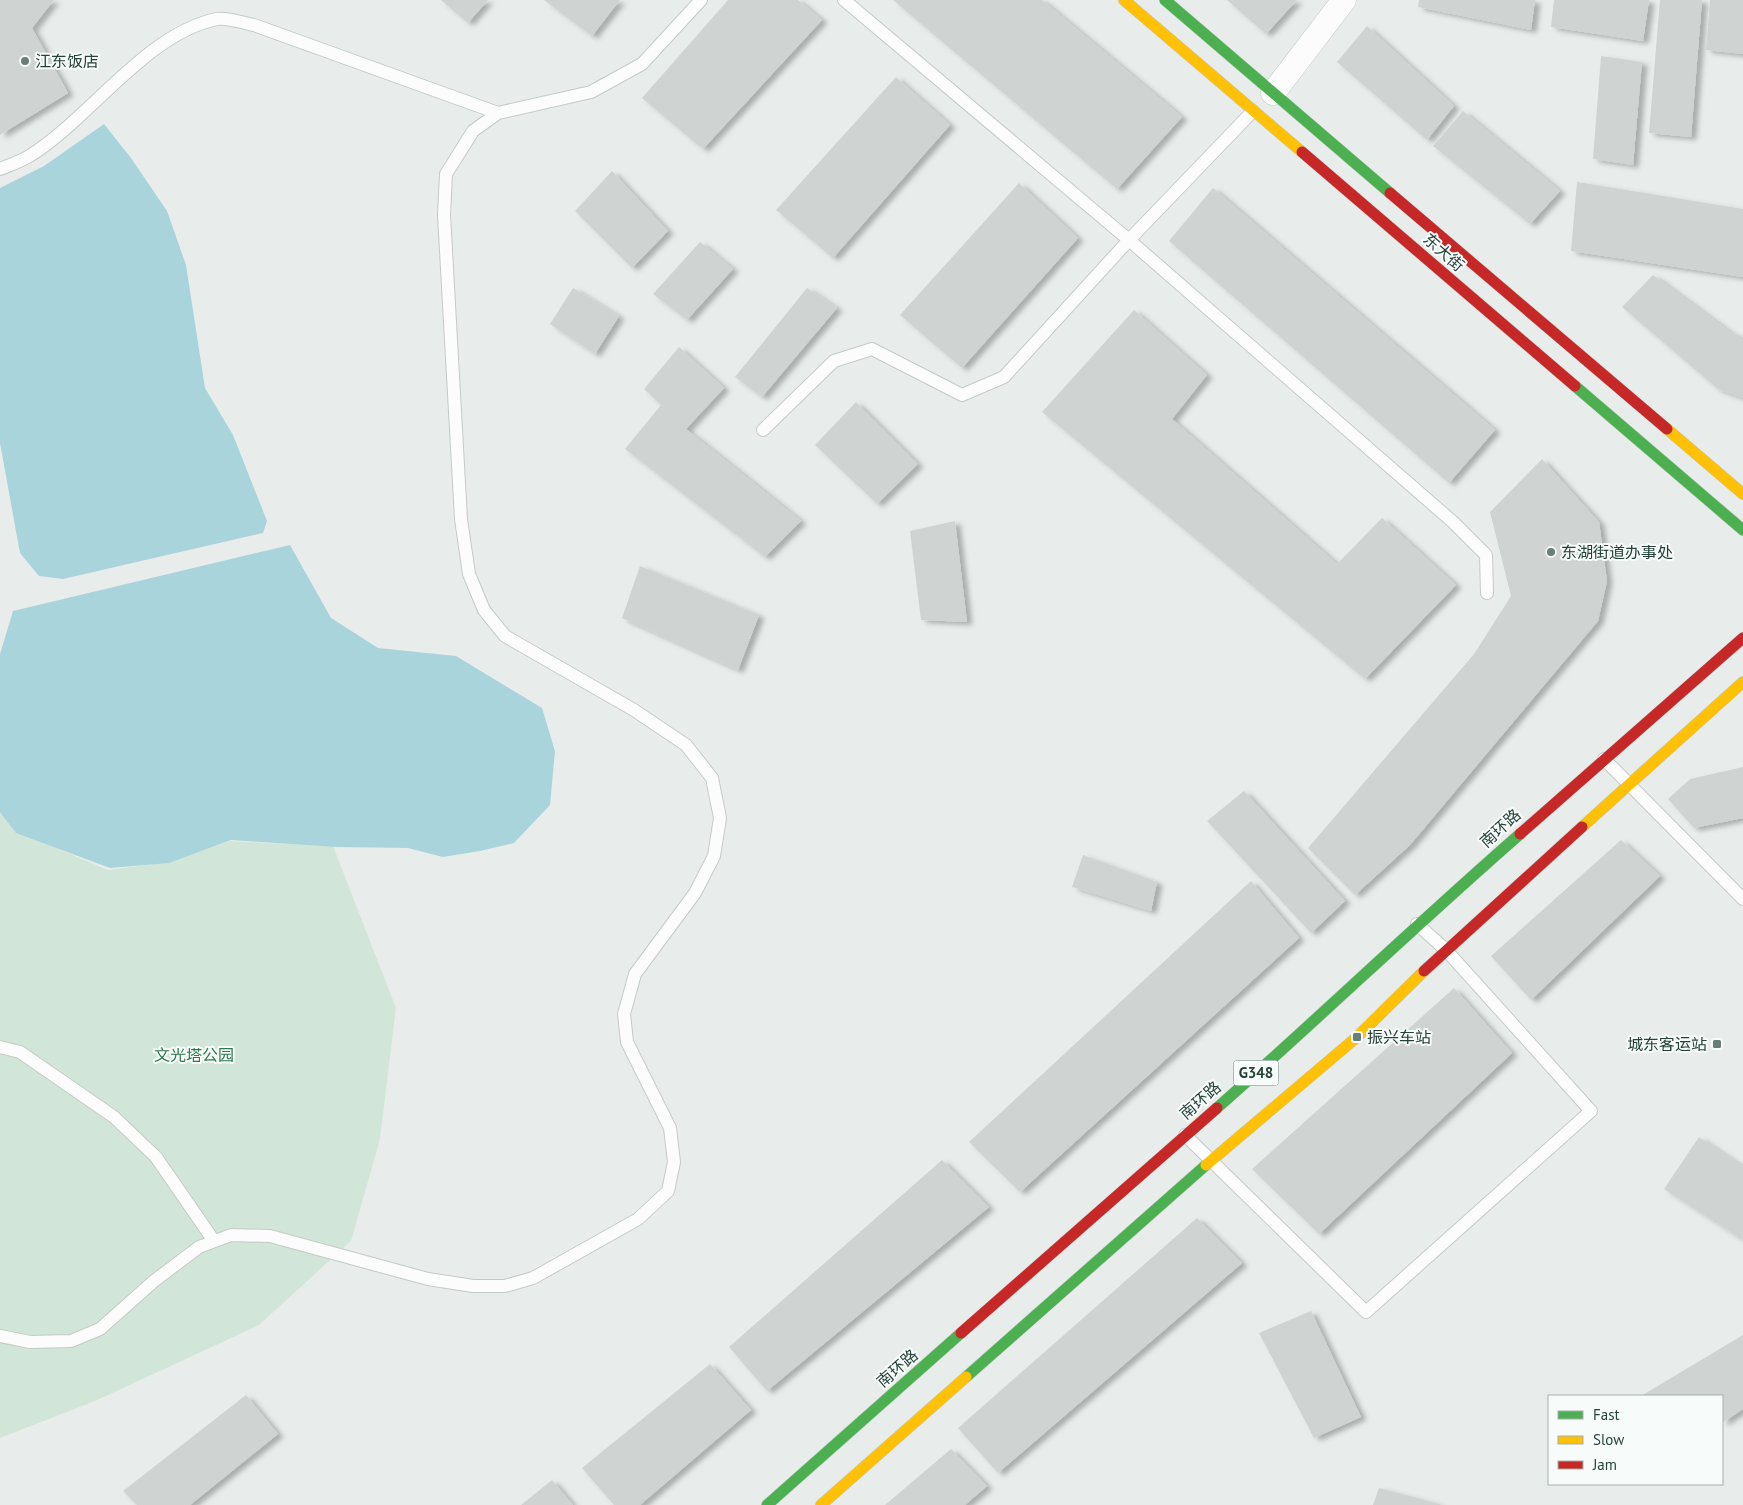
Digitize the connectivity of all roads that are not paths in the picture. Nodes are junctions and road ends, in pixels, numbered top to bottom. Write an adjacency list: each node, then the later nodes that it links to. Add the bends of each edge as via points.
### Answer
1 (702, 0): 8 (lane, via 642,64 592,92)
2 (844, 0): 10 (lane)
3 (1124, 0): 7 (main road, 东大街)
4 (1164, 0): 6 (main road, 东大街)
5 (1344, 0): 6 (street)
6 (1273, 92): 12 (main road, 东大街)
7 (1253, 110): 10 (lane); 13 (main road, 东大街)
8 (498, 114): 9 (lane, via 254,25 218,19 191,28 155,49 62,132 30,156); 25 (lane, via 473,132 446,174 444,215 460,509 470,574 484,610 505,636 634,710 686,746 712,778 720,818 714,856 695,893 635,974 624,1014 627,1042 670,1128 674,1162 668,1191 638,1220 533,1278 506,1286 473,1286 428,1279 270,1236 231,1235)
9 (0, 169)
10 (1129, 240): 11 (lane, via 1004,377 962,394 872,349 834,361); 14 (lane, via 1446,516 1486,555)
11 (763, 430)
12 (1743, 494)
13 (1743, 530)
14 (1487, 593)
15 (1743, 638): 17 (main road, 南环路 / G348)
16 (1743, 682): 18 (main road, G348)
17 (1604, 759): 18 (lane); 20 (main road, 南环路 / G348)
18 (1629, 785): 19 (lane); 21 (main road, G348)
19 (1743, 899)
20 (1417, 924): 21 (lane); 23 (main road, 南环路 / G348, via 1297,1037)
21 (1446, 950): 24 (main road, G348, via 1357,1037); 24 (lane, via 1592,1111 1366,1312)
22 (0, 1048): 25 (lane, via 20,1052 114,1117 156,1157)
23 (1186, 1135): 24 (lane); 27 (main road, 南环路 / G348)
24 (1210, 1162): 28 (main road, G348)
25 (214, 1241): 26 (lane, via 199,1247 154,1281 100,1329 71,1341 30,1342)
26 (0, 1336)
27 (766, 1505)
28 (821, 1505)

